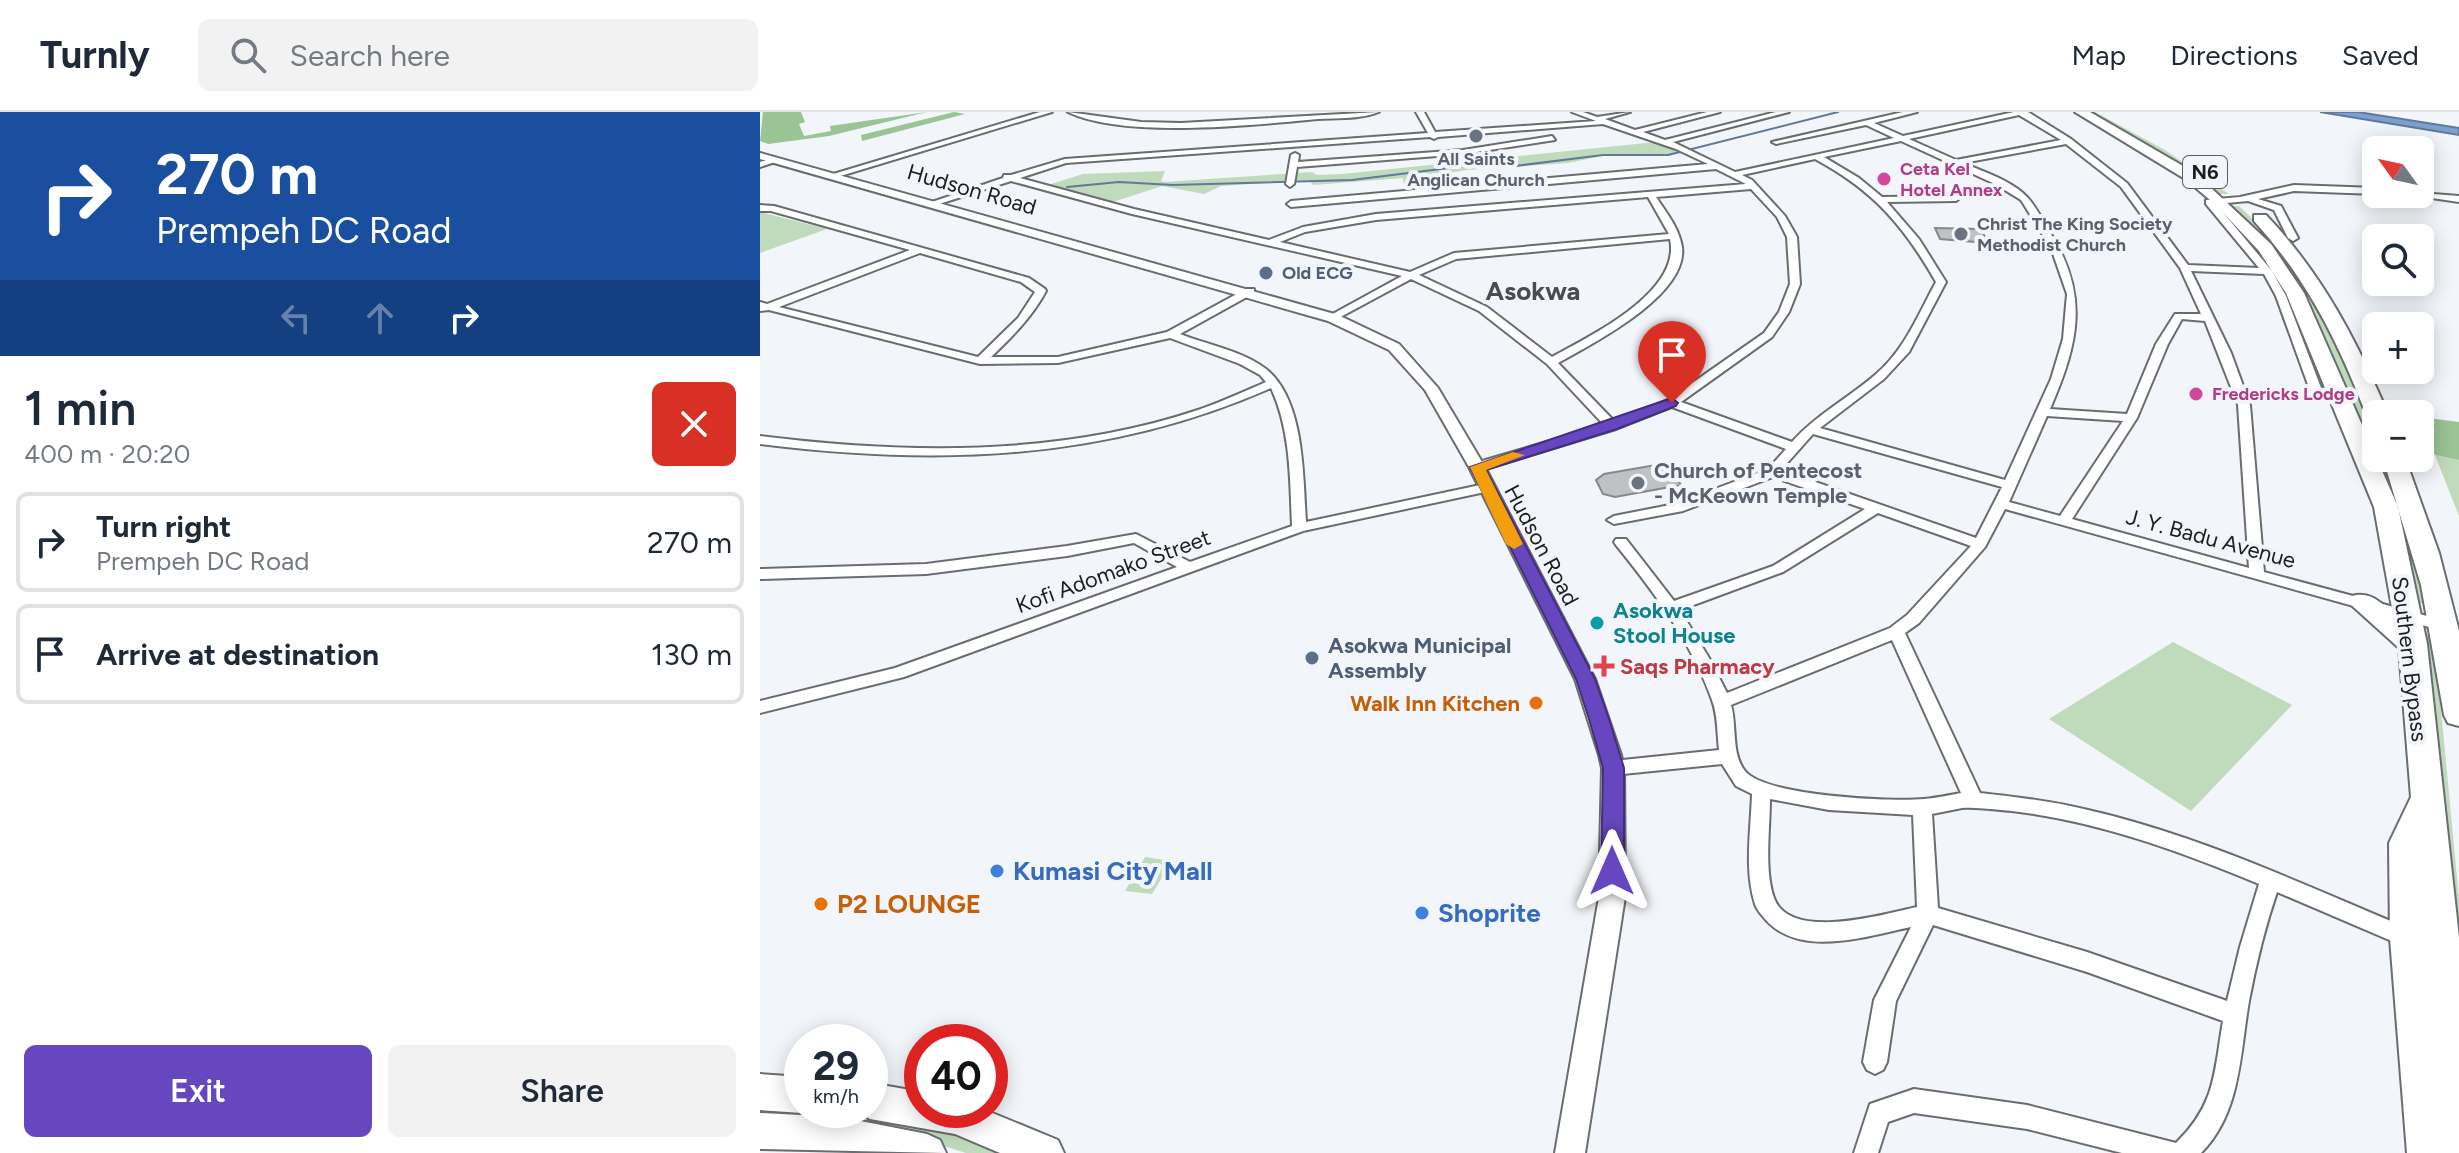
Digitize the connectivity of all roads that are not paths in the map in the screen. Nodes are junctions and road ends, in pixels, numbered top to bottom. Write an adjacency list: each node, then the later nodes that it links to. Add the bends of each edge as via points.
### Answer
1 (1048, 112): 36 (street)
2 (1072, 112): 20 (street, via 1097,120)
3 (1180, 112): 20 (street)
4 (1375, 112): 17 (street)
5 (1420, 112): 23 (street)
6 (1576, 112): 16 (street)
7 (1626, 112): 16 (street)
8 (1716, 112): 22 (street)
9 (1785, 112): 26 (street)
10 (1913, 112): 18 (street)
11 (2021, 112): 24 (street); 25 (street)
12 (2081, 112): 47 (highway, Southern Bypass / N6)
13 (2100, 112): 47 (highway, Southern Bypass / N6, via 2175,152)
14 (2165, 112): 15 (street)
15 (2181, 114)
16 (1596, 119): 19 (street)
17 (1216, 122): 20 (street); 29 (street)
18 (1866, 122): 24 (street); 27 (street)
19 (1606, 123): 21 (street); 22 (street)
20 (1167, 124)
21 (1570, 126): 23 (street); 33 (street, via 1575,135 1463,152)
22 (1633, 132): 26 (street)
23 (1434, 137): 28 (street)
24 (1899, 137): 30 (street); 32 (street)
25 (2068, 141): 32 (street); 56 (street, via 2124,185)
26 (1665, 142): 34 (street)
27 (1776, 142)
28 (1296, 146): 29 (street); 33 (street)
29 (1209, 151): 37 (street, via 1065,161)
30 (1815, 156): 35 (street); 45 (street)
31 (766, 160): 36 (street, Hudson Road)
32 (1957, 162): 70 (street, via 2033,206 2056,248 2072,294 2069,339)
33 (1294, 165): 38 (street)
34 (1718, 166): 35 (street); 39 (street)
35 (1735, 174): 40 (street)
36 (834, 175): 48 (street, Hudson Road)
37 (1007, 177): 48 (street); 54 (street)
38 (1292, 180)
39 (1494, 185): 49 (street); 50 (street)
40 (1752, 186): 42 (street); 69 (street, via 1781,216 1792,237 1795,284 1768,335)
41 (2362, 190): 47 (street, via 2294,188)
42 (1650, 194): 50 (street); 52 (street)
43 (2434, 197): 46 (street)
44 (1956, 198): 45 (street)
45 (1883, 199): 73 (street, via 1919,243 1941,282 1905,350 1880,377)
46 (2459, 199)
47 (2236, 200): 53 (street, via 2278,208); 57 (street, via 2209,203); 68 (highway, Southern Bypass / N6, via 2294,252 2327,299); 91 (highway, Southern Bypass / N6, via 2295,293 2386,507)
48 (933, 203): 59 (street, Hudson Road)
49 (1291, 204)
50 (1504, 206): 54 (street, via 1376,217 1303,230)
51 (760, 208): 55 (street)
52 (1674, 236): 58 (street, via 1454,256); 65 (street, via 1678,257 1646,300)
53 (2293, 238)
54 (1269, 243): 58 (street)
55 (919, 250): 60 (street); 64 (street, via 1025,280 1041,291)
56 (2185, 268): 57 (street); 62 (street)
57 (2267, 271): 67 (street)
58 (1411, 275): 61 (street); 65 (street, via 1483,309)
59 (1250, 291): 61 (street, Hudson Road); 63 (street)
60 (762, 308): 64 (street)
61 (1333, 318): 76 (street, Hudson Road, via 1400,353 1431,388)
62 (2209, 318): 71 (street, via 2179,316); 89 (street, via 2244,405)
63 (1171, 335): 64 (street, via 1058,360); 66 (street, via 1261,370)
64 (980, 361)
65 (1551, 362): 72 (street)
66 (1273, 383): 74 (street, via 1189,417 1055,447 990,453 842,452); 85 (street, via 1292,443)
67 (2317, 393)
68 (2371, 400)
69 (1672, 403): 72 (street); 75 (street)
70 (2042, 412): 71 (street); 79 (street)
71 (2131, 418): 84 (street)
72 (1612, 426): 76 (street)
73 (1810, 429): 75 (street); 79 (street)
74 (760, 440)
75 (1791, 446): 77 (street)
76 (1477, 467): 80 (street, Hudson Road)
77 (1773, 472): 82 (street); 83 (street, via 1678,508)
78 (2400, 472): 94 (highway, Southern Bypass, via 2417,514)
79 (2009, 485): 81 (street)
80 (1485, 488): 85 (street, Kofi Adomako Street); 101 (street, Hudson Road, via 1585,679)
81 (2001, 504): 84 (street, J. Y. Badu Avenue); 87 (street)
82 (1876, 508): 87 (street); 93 (street, via 1778,569)
83 (1614, 520)
84 (2064, 521): 89 (street, J. Y. Badu Avenue)
85 (1299, 528): 88 (street, Kofi Adomako Street)
86 (1621, 542): 93 (street)
87 (1980, 544): 96 (street)
88 (1188, 567): 90 (street, via 1136,538 926,569); 98 (street, Kofi Adomako Street, via 898,673)
89 (2257, 573): 92 (street, J. Y. Badu Avenue)
90 (760, 574)
91 (2404, 588): 92 (highway); 95 (highway, Southern Bypass / N6)
92 (2362, 602): 95 (highway)
93 (1672, 607): 97 (street)
94 (2447, 627): 95 (street); 99 (highway, Southern Bypass)
95 (2411, 630): 104 (highway, Southern Bypass / N6)
96 (1896, 632): 97 (street); 103 (street)
97 (1722, 702): 100 (street)
98 (760, 707)
99 (2459, 715)
100 (1729, 756): 101 (street); 102 (street, via 1741,780)
101 (1613, 768): 118 (street, Hudson Road, via 1612,897)
102 (1761, 790): 105 (street, via 1827,801); 107 (street, via 1760,875 1765,904 1783,924 1840,932)
103 (1973, 799): 105 (street); 106 (street, via 2071,813 2135,829)
104 (2426, 800): 108 (highway, via 2406,843); 115 (highway, Southern Bypass / N6)
105 (1922, 807): 107 (street)
106 (2270, 881): 108 (street); 109 (street)
107 (1928, 914): 109 (street, via 2087,962); 110 (street, via 1885,1000)
108 (2409, 938): 122 (highway)
109 (2235, 1015): 121 (street, via 2221,1097 2206,1134)
110 (1875, 1062)
111 (760, 1092): 112 (main road)
112 (784, 1094)
113 (888, 1104): 117 (main road, via 955,1116)
114 (760, 1131): 116 (main road, via 840,1135)
115 (2459, 1136)
116 (927, 1153)
117 (1045, 1153)
118 (1570, 1153)
119 (1866, 1153): 120 (street, via 1879,1113 1914,1101 2027,1117)
120 (2171, 1153)
121 (2183, 1153)
122 (2429, 1153)

